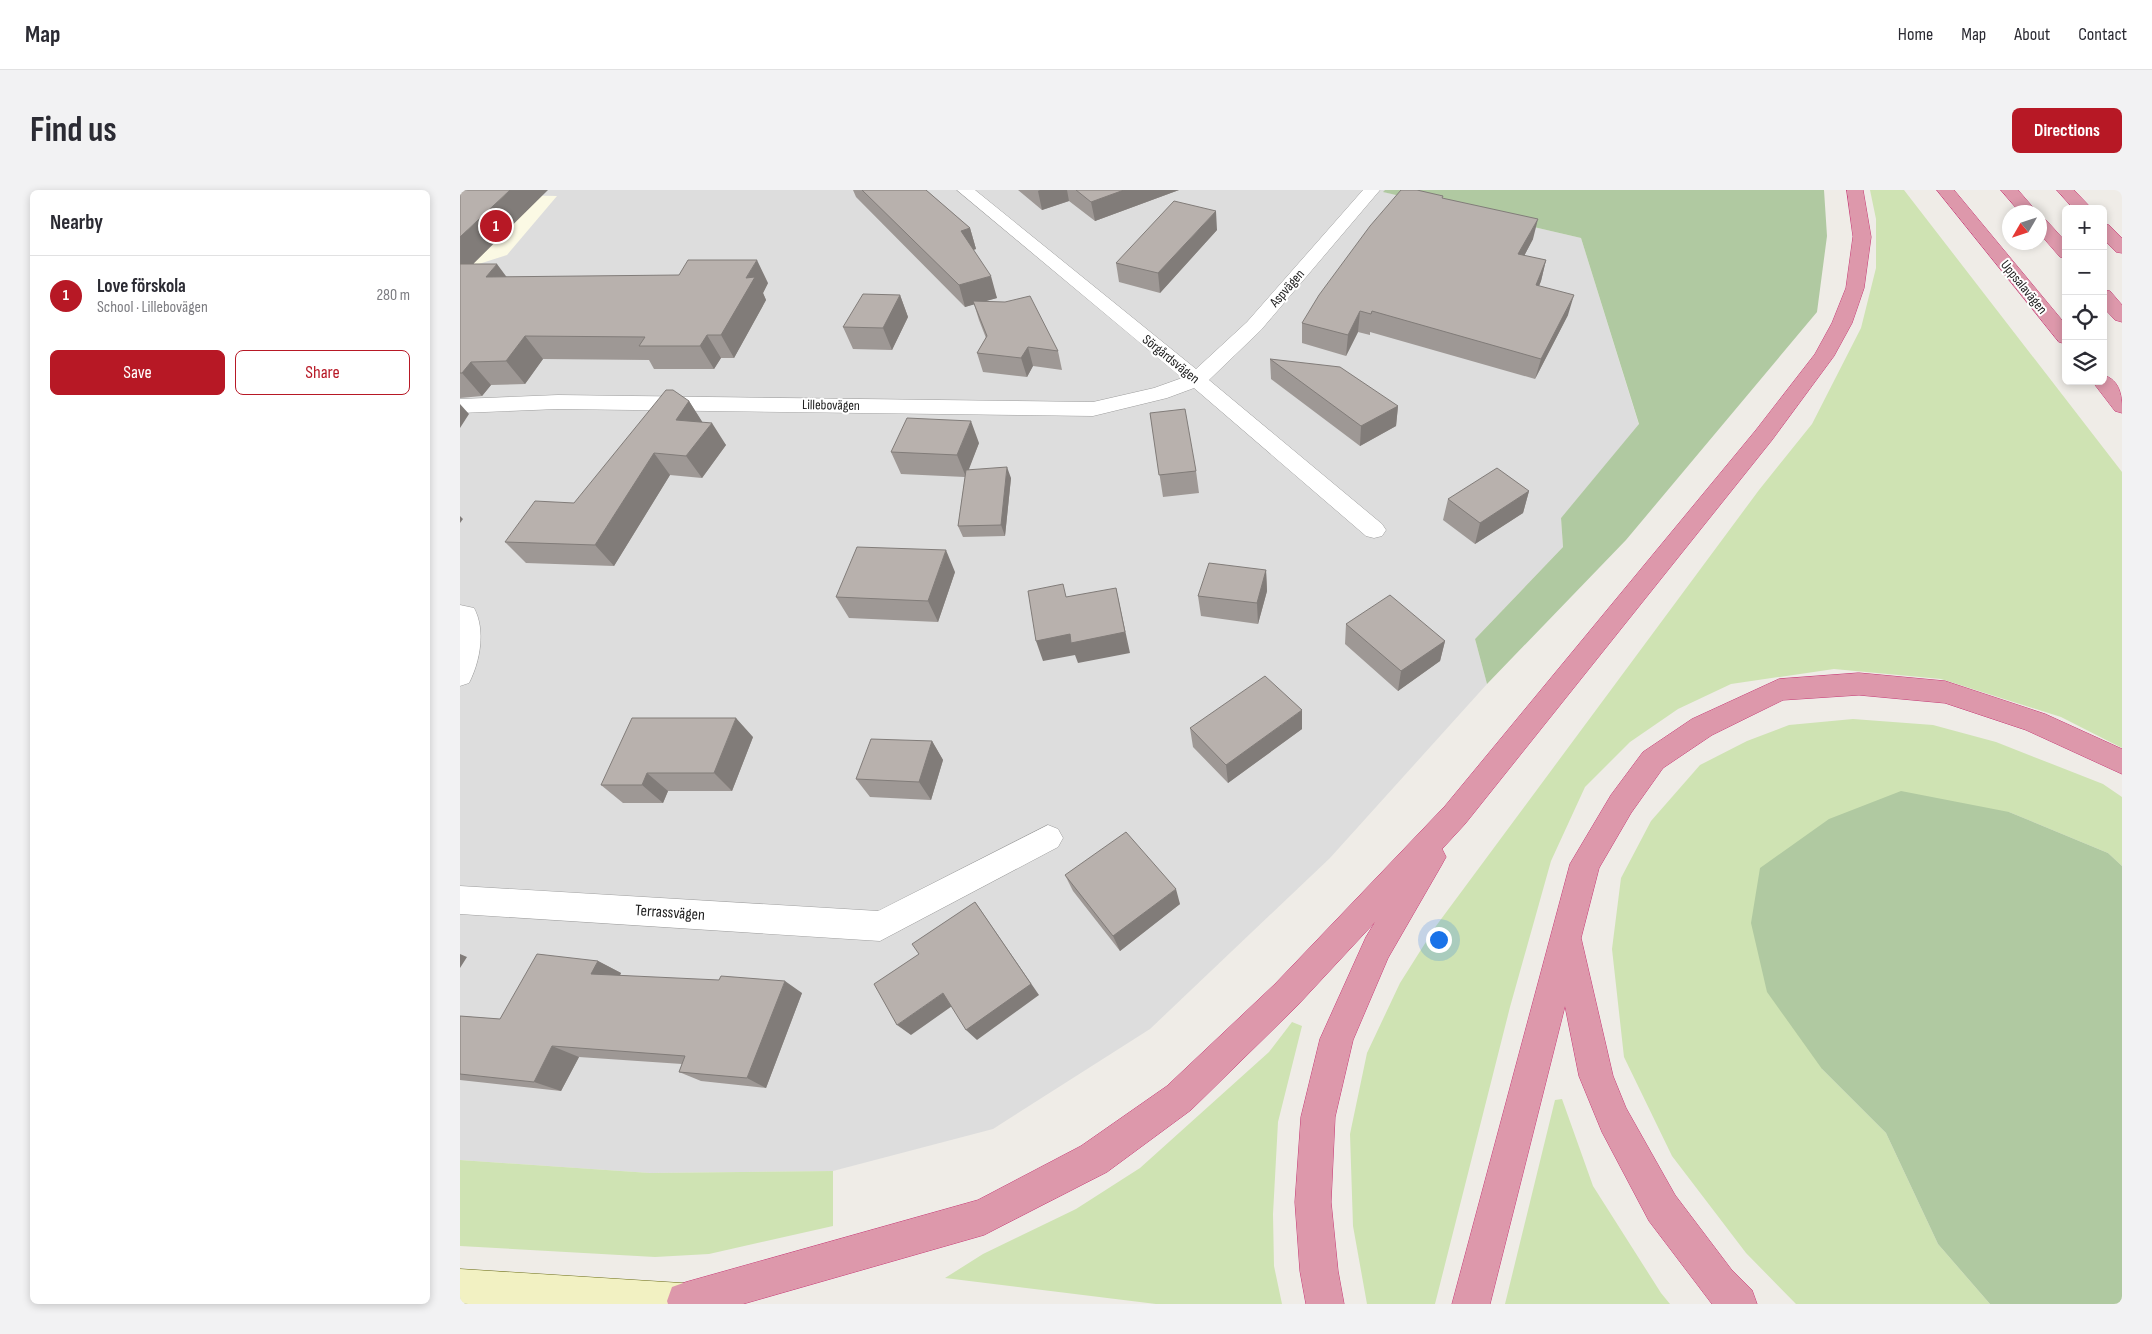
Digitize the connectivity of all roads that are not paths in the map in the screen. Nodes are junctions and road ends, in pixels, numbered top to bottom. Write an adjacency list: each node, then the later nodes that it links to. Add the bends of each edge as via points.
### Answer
1 (964, 190): 16 (street, Sörgårdsvägen)
2 (1372, 190): 16 (street, Aspvägen, via 1254,326)
3 (1855, 190): 24 (highway, via 1862,238 1855,288 1842,323 1824,356)
4 (1945, 190): 15 (highway, Uppsalavägen)
5 (2009, 190): 7 (highway)
6 (2065, 190): 8 (highway)
7 (2023, 205)
8 (2080, 205)
9 (2047, 232): 12 (highway)
10 (2107, 233): 11 (highway)
11 (2122, 248)
12 (2063, 250)
13 (2107, 299): 14 (highway)
14 (2122, 316)
15 (2062, 333)
16 (1197, 380): 18 (street, Lillebovägen, via 1160,394 1094,409 558,402); 20 (street, Sörgårdsvägen)
17 (2105, 385): 19 (highway)
18 (460, 406)
19 (2122, 406)
20 (1374, 530)
21 (460, 614): 22 (street, via 465,615 468,648)
22 (460, 676)
23 (2122, 762): 27 (highway, via 2035,722 1945,692 1858,684 1779,690 1702,726 1652,760 1620,804 1584,864)
24 (1455, 815): 29 (highway, via 1286,995 1186,1091 1094,1159 984,1217); 30 (highway, via 1377,948 1337,1039 1318,1117 1313,1202)
25 (1048, 838): 26 (street, Terrassvägen, via 880,926)
26 (460, 900)
27 (1566, 936): 31 (highway); 32 (highway, via 1596,1076 1614,1120 1662,1208)
28 (460, 1288): 29 (main road)
29 (699, 1302)
30 (1325, 1304)
31 (1471, 1304)
32 (1738, 1304)

